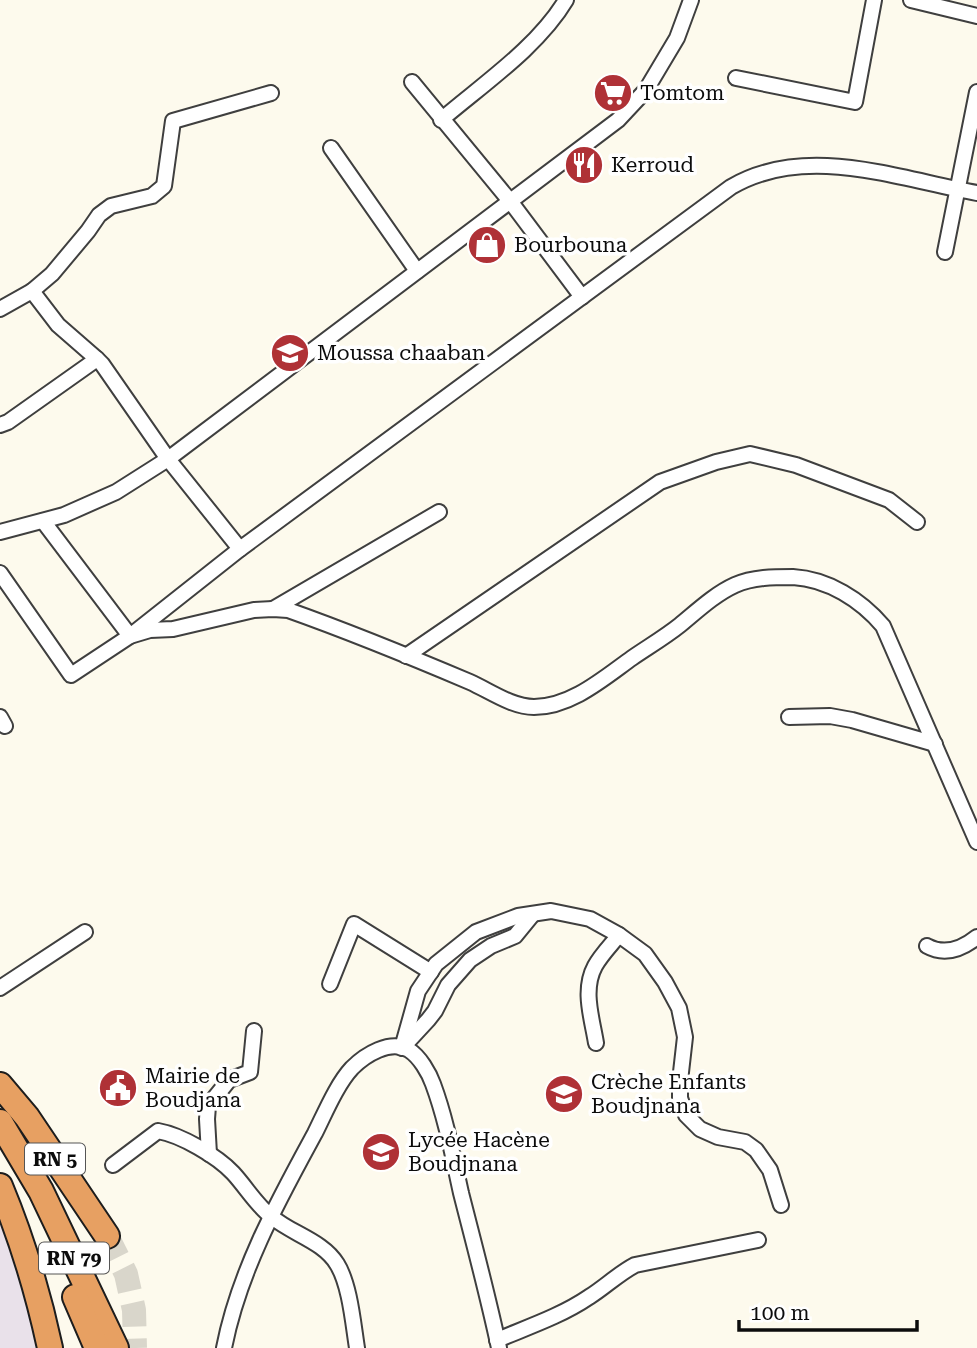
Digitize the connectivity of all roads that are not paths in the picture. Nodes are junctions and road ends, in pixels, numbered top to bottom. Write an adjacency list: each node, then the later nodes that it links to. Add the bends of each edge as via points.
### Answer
1 (566, 0): 10 (street, via 536,39)
2 (691, 0): 14 (street, via 677,38 646,90 618,120)
3 (874, 0): 6 (street, via 855,102)
4 (911, 0): 5 (street)
5 (977, 16)
6 (736, 78)
7 (412, 82): 10 (street)
8 (977, 92): 12 (street)
9 (271, 93): 17 (street, via 173,121 164,186 152,197 111,206 99,215 52,274)
10 (441, 120): 14 (street)
11 (331, 148): 16 (street)
12 (957, 190): 13 (street); 15 (street); 18 (street, via 855,168 789,167 766,172 731,187)
13 (977, 193)
14 (510, 201): 16 (street); 18 (street)
15 (945, 252)
16 (417, 271): 22 (street)
17 (32, 291): 19 (street); 20 (street, via 58,325)
18 (582, 297): 27 (street)
19 (0, 309)
20 (97, 359): 21 (street); 22 (street)
21 (0, 425)
22 (168, 459): 24 (street, via 116,492); 27 (street)
23 (439, 512): 29 (street)
24 (43, 520): 26 (street); 30 (street)
25 (917, 522): 31 (street, via 890,500 796,465 750,454 716,462 660,482)
26 (0, 532)
27 (240, 549): 30 (street)
28 (0, 573): 30 (street, via 71,675)
29 (273, 609): 30 (street); 31 (street, via 297,613)
30 (130, 636)
31 (406, 656): 33 (street, via 513,703 553,705 603,678 736,584 804,578 850,597 883,626)
32 (789, 717): 33 (street, via 852,720)
33 (935, 744): 34 (street)
34 (977, 842)
35 (533, 914): 37 (street, via 551,911 590,919); 40 (street, via 477,932); 45 (street, via 515,936 470,960)
36 (85, 932): 42 (street)
37 (619, 935): 44 (street, via 589,980); 52 (street, via 645,954 680,1008 685,1037 680,1098 686,1115 699,1129 757,1150 770,1170)
38 (977, 937): 39 (street, via 956,950)
39 (927, 946)
40 (431, 972): 41 (street, via 354,923); 45 (street, via 418,991)
41 (330, 984)
42 (0, 988)
43 (254, 1031): 49 (street, via 250,1072 229,1080 208,1106)
44 (596, 1043)
45 (402, 1048): 53 (street, via 376,1051 351,1069); 56 (street, via 423,1064 433,1082)
46 (0, 1085): 54 (highway, RN 5, via 27,1117)
47 (0, 1122): 51 (highway, RN 79)
48 (0, 1146): 51 (highway, RN 79)
49 (209, 1154): 50 (street, via 158,1131); 53 (street, via 231,1170)
50 (113, 1164)
51 (15, 1176): 57 (highway, RN 5, via 17,1226); 58 (highway, RN 79); 59 (highway, RN 79, via 41,1191)
52 (781, 1205)
53 (271, 1217): 60 (street); 61 (street, via 329,1253 339,1267)
54 (107, 1236)
55 (758, 1240): 56 (street, via 635,1265 588,1298)
56 (498, 1344)
57 (50, 1348)
58 (97, 1348)
59 (116, 1348)
60 (224, 1348)
61 (356, 1348)

